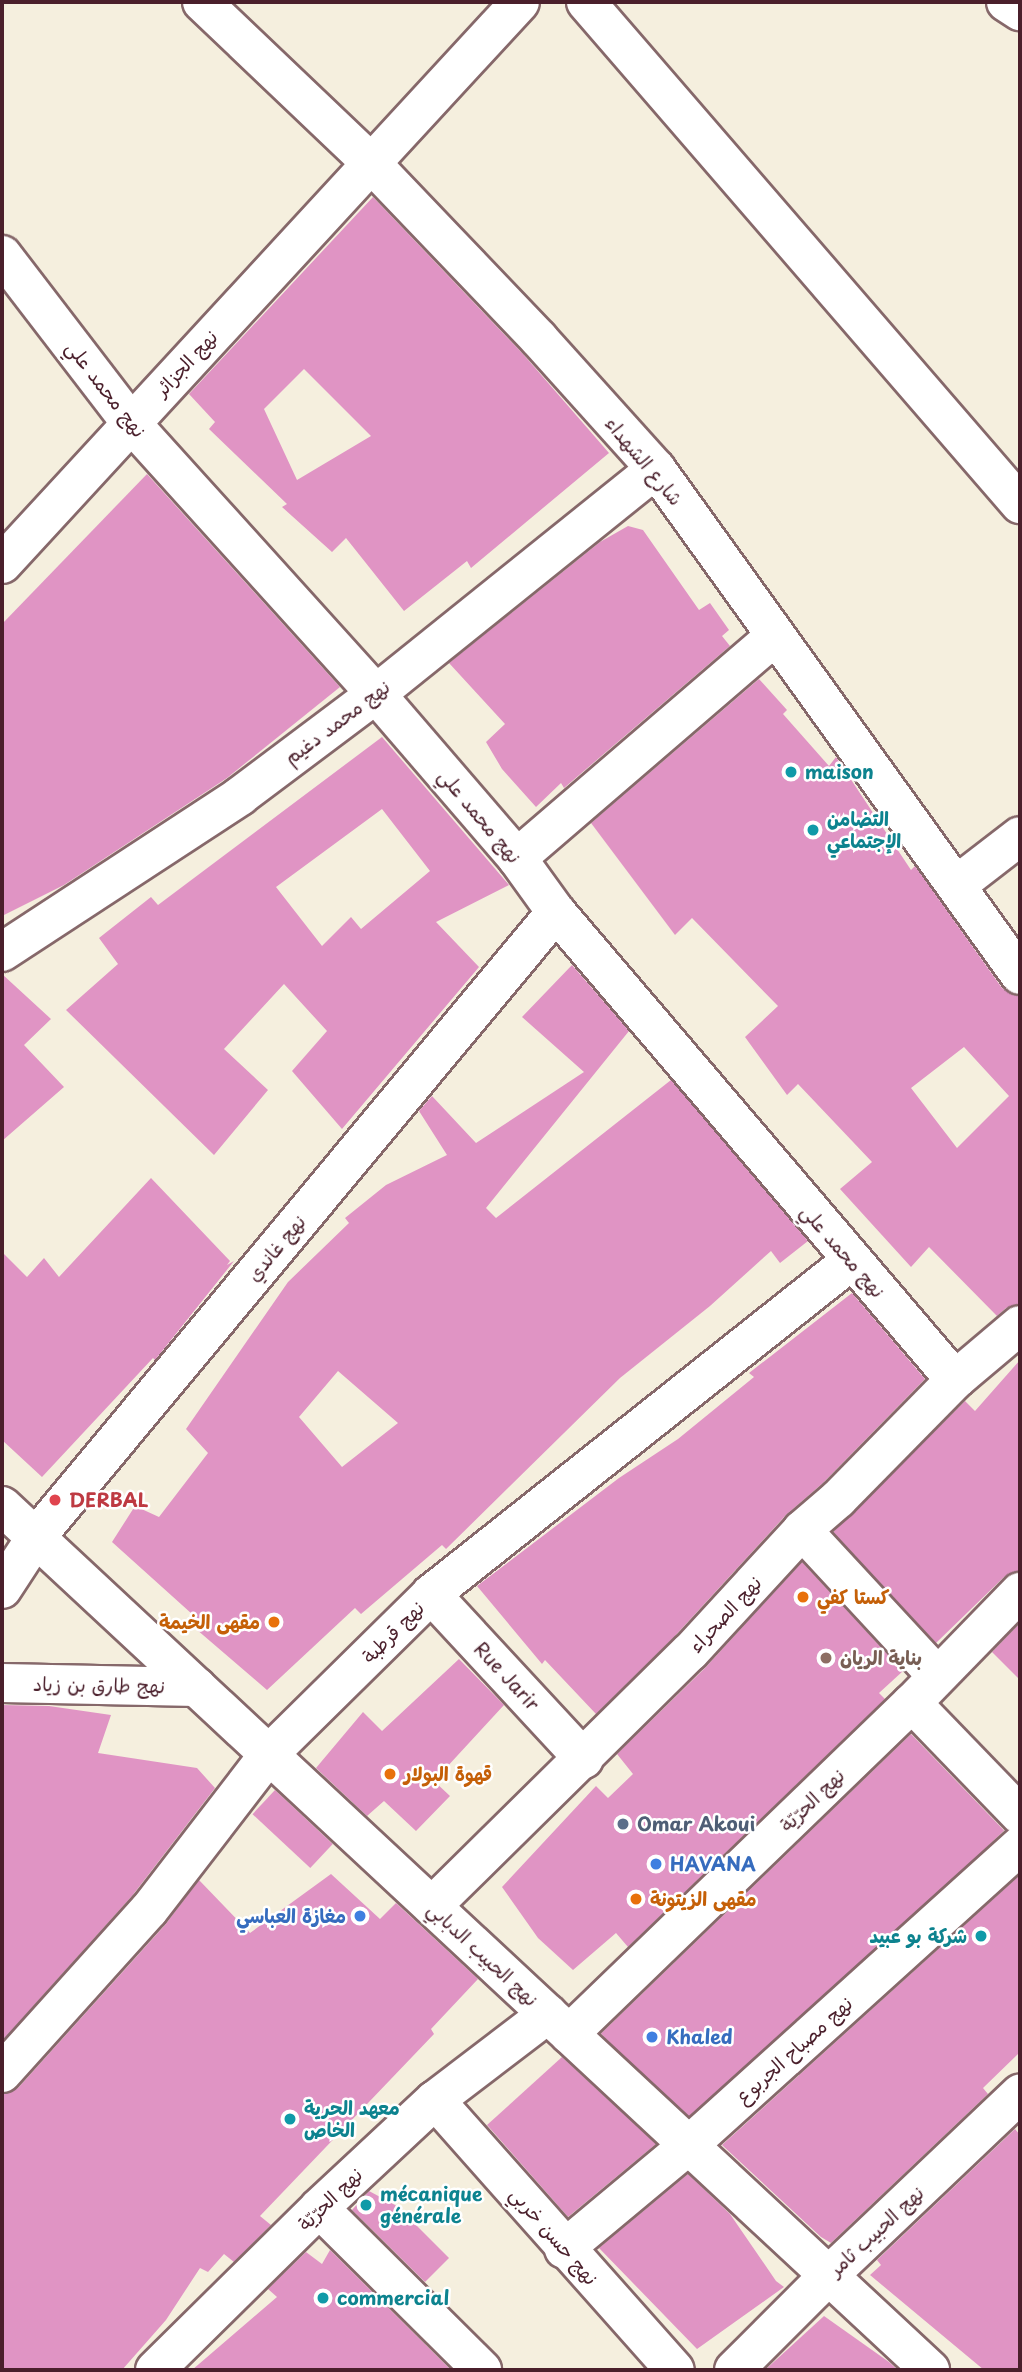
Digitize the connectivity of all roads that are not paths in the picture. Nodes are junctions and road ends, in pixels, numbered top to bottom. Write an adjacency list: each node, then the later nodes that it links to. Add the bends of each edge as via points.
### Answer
1 (202, 2): 6 (street, شارع الشهداء)
2 (520, 2): 6 (street, نهج الجزائر)
3 (586, 2): 10 (street)
4 (1006, 2): 5 (street)
5 (1020, 11)
6 (370, 162): 8 (street, نهج الجزائر); 9 (street, شارع الشهداء)
7 (2, 254): 8 (street, نهج محمد علي)
8 (131, 423): 11 (street, نهج الجزائر); 13 (street, نهج محمد علي)
9 (656, 469): 12 (street, شارع الشهداء); 13 (street, نهج محمد دغيم)
10 (1020, 503)
11 (2, 564)
12 (775, 636): 15 (street); 16 (street, شارع الشهداء)
13 (376, 694): 15 (street, نهج محمد علي); 18 (street, نهج محمد دغيم, via 240,796)
14 (1020, 836): 16 (street)
15 (517, 858): 17 (street, نهج محمد علي)
16 (958, 884): 19 (street, شارع الشهداء)
17 (556, 912): 20 (street, نهج محمد علي); 25 (street, نهج غاندي)
18 (2, 953)
19 (1020, 975)
20 (851, 1261): 22 (street, نهج محمد علي); 28 (street, نهج قرطبة)
21 (1020, 1325): 22 (street, نهج الصحراء)
22 (955, 1380): 24 (street, نهج الصحراء)
23 (2, 1506): 25 (street, نهج الحبيب الدبابي)
24 (802, 1530): 29 (street); 34 (street, نهج الصحراء)
25 (36, 1537): 26 (street, نهج غاندي); 31 (street, نهج الحبيب الدبابي)
26 (2, 1589)
27 (1020, 1592): 29 (street, نهج الحرّيّة)
28 (431, 1594): 33 (street, نهج قرطبة); 34 (street, Rue Jarir)
29 (937, 1676): 32 (street, نهج الحرّيّة)
30 (2, 1683): 31 (street, نهج طارق بن زياد)
31 (197, 1687): 33 (street, نهج الحبيب الدبابي)
32 (912, 1703): 35 (street); 38 (street, نهج الحرّيّة)
33 (269, 1754): 37 (street, نهج الحبيب الدبابي); 39 (street, نهج قرطبة, via 149,1910)
34 (584, 1759): 37 (street, نهج الصحراء)
35 (1020, 1815)
36 (1020, 1846): 42 (street, نهج مصباح الجربوع)
37 (432, 1906): 38 (street, نهج الحبيب الدبابي)
38 (558, 2024): 41 (street, نهج الحرّيّة); 42 (street, نهج الحبيب الدبابي)
39 (2, 2073)
40 (1020, 2095): 45 (street, نهج الحبيب ثامر)
41 (435, 2100): 43 (street, نهج الحرّيّة); 44 (street, نهج حسن خربي)
42 (689, 2145): 44 (street, نهج مصباح الجربوع); 45 (street, نهج الحبيب الدبابي)
43 (319, 2208): 46 (street, نهج الحرّيّة); 47 (street)
44 (564, 2249): 48 (street, نهج حسن خربي)
45 (828, 2276): 49 (street, نهج الحبيب ثامر); 50 (street, نهج الحبيب الدبابي)
46 (155, 2370)
47 (482, 2370)
48 (675, 2370)
49 (734, 2370)
50 (930, 2370)

